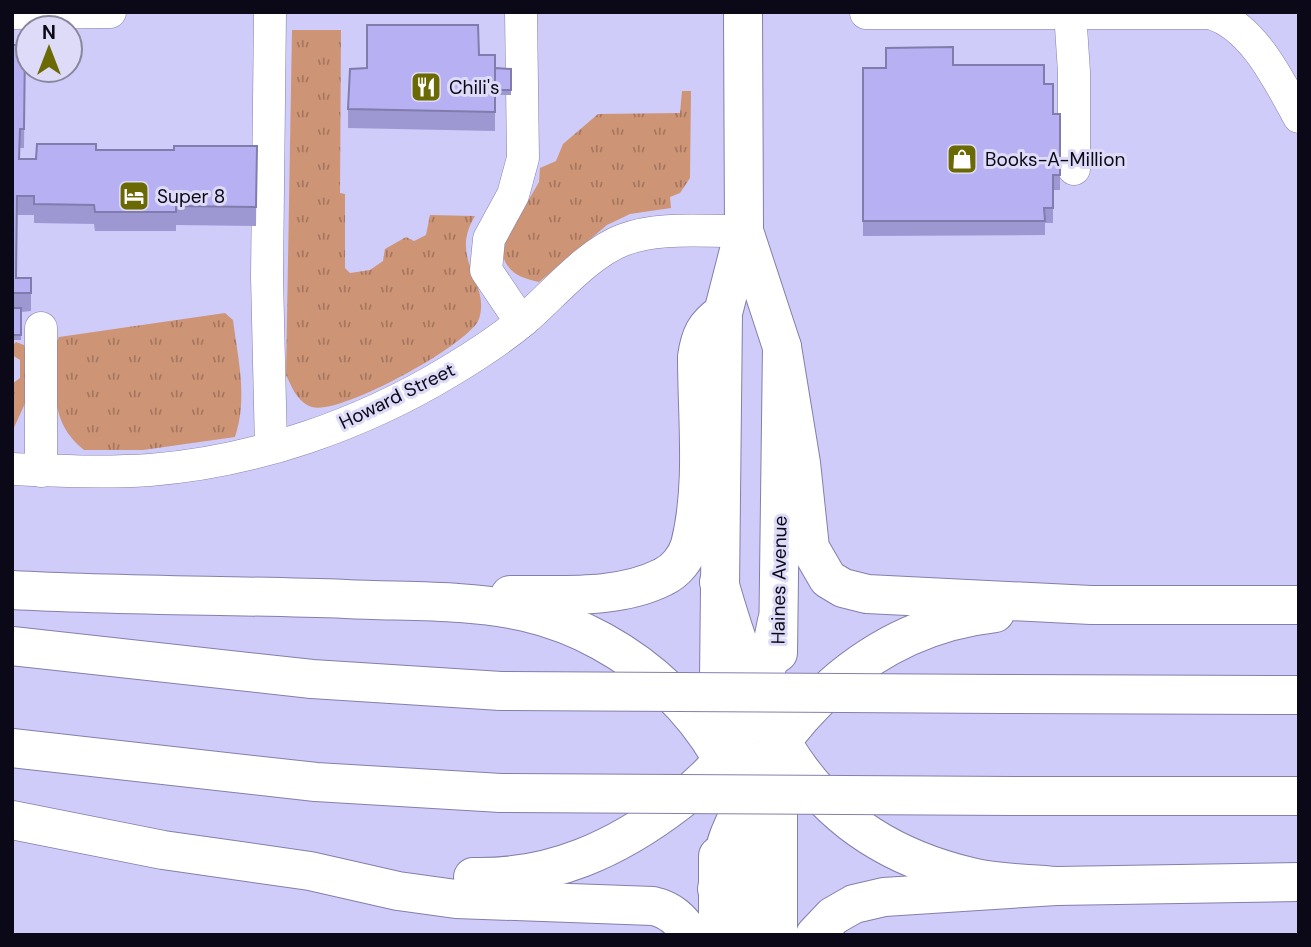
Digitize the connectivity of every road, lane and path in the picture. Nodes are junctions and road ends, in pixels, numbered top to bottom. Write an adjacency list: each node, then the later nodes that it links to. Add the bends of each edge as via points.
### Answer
1 (110, 12): 6 (street)
2 (270, 12): 15 (street, via 267,276)
3 (521, 12): 12 (street, via 523,158 513,195 489,239 486,270)
4 (743, 12): 10 (main road, Haines Avenue)
5 (1070, 12): 7 (street); 8 (street, via 1210,13 1228,18 1254,47); 9 (street)
6 (12, 13)
7 (866, 13)
8 (1299, 117)
9 (1074, 169)
10 (744, 231): 11 (main road, Haines Avenue); 12 (street, Howard Street, via 673,232 621,241 601,252); 14 (main road, Haines Avenue)
11 (723, 313): 17 (main road, Haines Avenue); 19 (main road, via 708,323 700,339 694,523 679,566 666,576 592,593)
12 (521, 322): 15 (street, Howard Street, via 414,392 300,440)
13 (41, 328): 16 (street)
14 (782, 347): 20 (main road, via 801,463 805,525 810,548 828,579 867,594); 22 (main road, Haines Avenue)
15 (271, 447): 16 (street, Howard Street, via 152,470)
16 (26, 470)
17 (719, 582): 24 (main road, via 736,641); 28 (main road, Haines Avenue)
18 (12, 590): 19 (main road)
19 (323, 598): 28 (main road, via 478,605 559,621 616,648 659,682 701,725)
20 (1091, 605): 21 (main road); 26 (main road, via 987,614 894,644 832,683)
21 (1299, 606)
22 (778, 621): 24 (main road); 26 (main road, Haines Avenue)
23 (12, 646): 25 (main road, bridge, via 287,677 501,691)
24 (759, 694): 26 (main road); 28 (main road, via 745,728)
25 (1299, 695)
26 (779, 740): 30 (main road); 34 (main road, via 823,800 876,838 972,877); 39 (main road, Haines Avenue)
27 (12, 748): 29 (main road, bridge, via 316,782 501,793)
28 (719, 761): 30 (main road); 32 (main road, via 698,787 628,838 599,853 547,869 487,877); 35 (main road, Haines Avenue)
29 (1299, 796)
30 (742, 809): 35 (main road, via 730,833); 38 (main road, via 750,835)
31 (12, 820): 32 (main road, via 163,850)
32 (310, 871): 36 (main road, via 456,900 653,906 666,909)
33 (1299, 882): 34 (main road)
34 (1056, 886): 40 (main road, via 884,897 854,904)
35 (717, 889): 37 (main road, Haines Avenue)
36 (691, 935)
37 (718, 935)
38 (753, 935)
39 (778, 935)
40 (814, 935)

